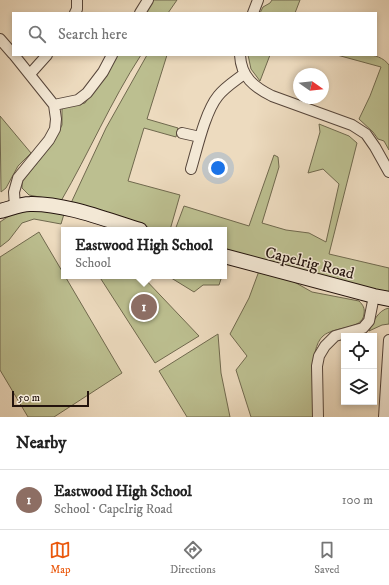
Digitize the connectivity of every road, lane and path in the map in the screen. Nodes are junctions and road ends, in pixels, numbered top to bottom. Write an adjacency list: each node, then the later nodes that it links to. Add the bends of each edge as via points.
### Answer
1 (77, 0): 4 (street)
2 (148, 0): 5 (street)
3 (258, 0): 6 (street)
4 (76, 12)
5 (141, 12)
6 (253, 12)
7 (0, 39): 8 (street)
8 (12, 53)
9 (15, 56): 13 (street)
10 (46, 56): 13 (street)
11 (112, 56): 15 (street, via 104,72 78,100)
12 (240, 56): 14 (street)
13 (30, 74): 15 (street)
14 (244, 74): 17 (street, via 218,96); 19 (street, via 260,90 272,96 352,125 366,134)
15 (54, 105): 20 (street, via 55,129 18,178 14,192)
16 (182, 133): 17 (street)
17 (200, 137): 18 (street)
18 (191, 169)
19 (389, 172)
20 (15, 207): 21 (street); 22 (street, via 28,204 58,206)
21 (0, 211)
22 (130, 227)
23 (227, 257): 24 (street, Capelrig Road)
24 (374, 296): 25 (street, Capelrig Road); 27 (street, via 369,321 363,328 335,336 319,356)
25 (389, 299)
26 (389, 340): 28 (street)
27 (318, 417)
28 (384, 417)

